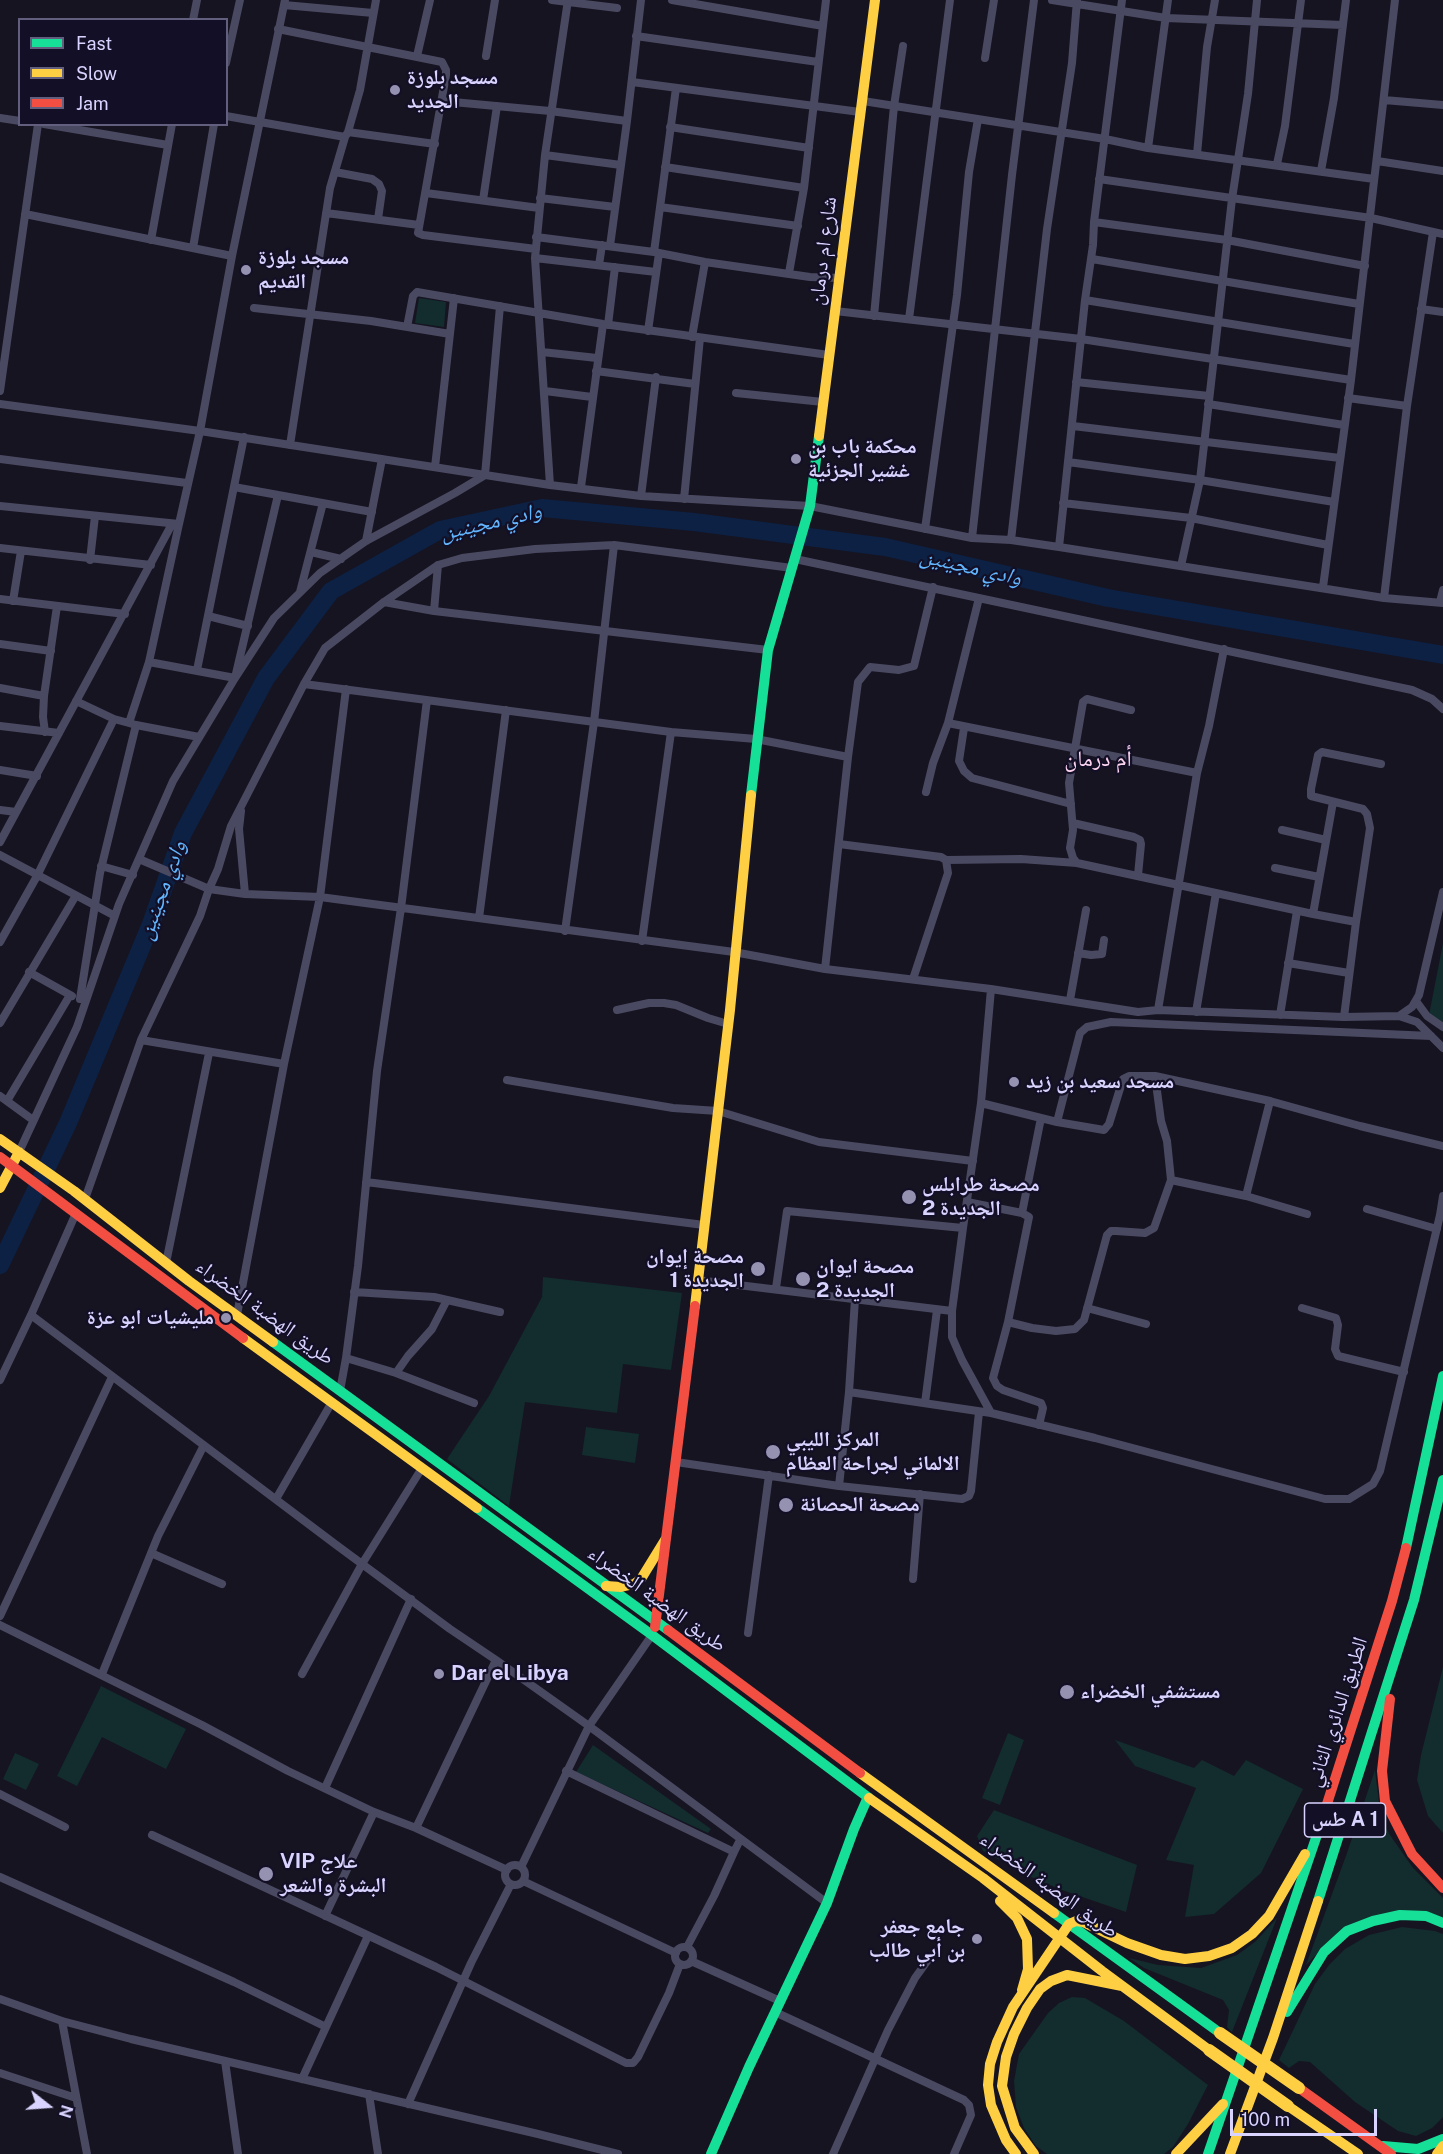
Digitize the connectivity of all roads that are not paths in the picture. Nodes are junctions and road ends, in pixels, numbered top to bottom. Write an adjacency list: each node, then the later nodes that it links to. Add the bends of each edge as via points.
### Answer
1 (197, 0): 29 (street)
2 (240, 0): 40 (street)
3 (376, 0): 28 (street)
4 (430, 0): 41 (street)
5 (495, 0): 42 (street)
6 (552, 0): 22 (street)
7 (641, 0): 37 (street)
8 (672, 0): 34 (street)
9 (826, 0): 34 (street)
10 (875, 0): 52 (main road, شارع ام درمان)
11 (950, 0): 55 (street)
12 (994, 0): 43 (street)
13 (1034, 0): 66 (street)
14 (1052, 0): 24 (street)
15 (1122, 0): 27 (street)
16 (1168, 0): 30 (street)
17 (1215, 0): 31 (street)
18 (1257, 0): 32 (street)
19 (1301, 0): 33 (street)
20 (1346, 0): 35 (street)
21 (1395, 0): 47 (street)
22 (568, 1): 26 (street); 54 (street)
23 (284, 2): 25 (street); 36 (street)
24 (1076, 2): 27 (street); 68 (street)
25 (327, 4): 28 (street)
26 (617, 8)
27 (1121, 11): 30 (street); 70 (street)
28 (373, 13): 39 (street)
29 (193, 18)
30 (1166, 18): 31 (street); 74 (street)
31 (1212, 20): 32 (street); 75 (street)
32 (1254, 22): 33 (street); 78 (street)
33 (1297, 24): 35 (street); 79 (street)
34 (823, 26): 44 (street)
35 (1343, 26): 82 (street)
36 (278, 29): 39 (street); 61 (street)
37 (636, 36): 44 (street); 45 (street)
38 (903, 46): 53 (street)
39 (368, 47): 41 (street); 69 (street)
40 (228, 54)
41 (417, 56): 48 (street, via 438,60 445,66)
42 (486, 56)
43 (985, 58)
44 (818, 62): 49 (street)
45 (632, 82): 46 (street); 60 (street)
46 (676, 88): 49 (street); 67 (street)
47 (1384, 100): 50 (street); 77 (street)
48 (442, 101): 51 (street); 71 (street)
49 (813, 105): 52 (street); 73 (street)
50 (1443, 105)
51 (496, 106): 54 (street); 91 (street)
52 (862, 106): 53 (street); 120 (main road, شارع ام درمان)
53 (894, 106): 55 (street); 132 (street)
54 (550, 111): 60 (street); 76 (street)
55 (937, 112): 58 (street); 133 (street)
56 (228, 116): 61 (street)
57 (0, 118): 59 (street)
58 (978, 119): 66 (street); 135 (street)
59 (18, 121)
60 (627, 121): 80 (street)
61 (261, 123): 69 (street); 111 (street)
62 (38, 126): 96 (street)
63 (56, 126): 72 (street)
64 (172, 126): 72 (street)
65 (214, 126): 108 (street)
66 (1019, 126): 68 (street); 138 (street)
67 (670, 127): 73 (street); 81 (street)
68 (1062, 132): 70 (street); 141 (street)
69 (347, 135): 71 (street); 84 (street)
70 (1105, 139): 74 (street); 85 (street)
71 (435, 144): 88 (street)
72 (168, 145): 105 (street)
73 (809, 148): 87 (street)
74 (1148, 148): 75 (street)
75 (1197, 154): 78 (street)
76 (545, 155): 80 (street); 89 (street)
77 (1377, 160): 83 (street); 86 (street)
78 (1239, 161): 79 (street); 90 (street)
79 (1277, 164): 82 (street)
80 (621, 165): 92 (street)
81 (665, 167): 87 (street); 93 (street)
82 (1322, 171): 86 (street)
83 (1443, 171)
84 (335, 172): 95 (street); 98 (street, via 379,184 382,192)
85 (1099, 179): 90 (street); 99 (street)
86 (1374, 179): 97 (street)
87 (804, 188): 101 (street)
88 (426, 193): 91 (street); 100 (street)
89 (540, 198): 92 (street); 94 (street)
90 (1232, 199): 97 (street); 106 (street)
91 (483, 200): 94 (street)
92 (615, 207): 107 (street)
93 (660, 207): 101 (street); 110 (street)
94 (538, 208): 104 (street)
95 (326, 213): 98 (street); 131 (street)
96 (25, 214): 105 (street); 154 (street)
97 (1371, 218): 102 (street); 116 (street)
98 (378, 219): 100 (street)
99 (1094, 222): 106 (street); 113 (street)
100 (419, 225): 109 (street, via 418,233 423,235)
101 (798, 226): 119 (street)
102 (1433, 232): 103 (street); 127 (street)
103 (1443, 234)
104 (536, 237): 107 (street); 109 (street)
105 (151, 240): 108 (street)
106 (1227, 240): 116 (street); 121 (street)
107 (606, 246): 110 (street); 115 (street)
108 (193, 248): 111 (street)
109 (536, 249): 112 (street)
110 (656, 252): 114 (street); 118 (street)
111 (232, 256): 165 (street)
112 (535, 258): 115 (street); 128 (street)
113 (1092, 259): 121 (street); 123 (street)
114 (705, 262): 119 (street); 142 (street)
115 (599, 265): 117 (street)
116 (1365, 266): 124 (street)
117 (615, 267): 118 (street); 136 (street)
118 (656, 272): 139 (street)
119 (789, 273): 120 (street)
120 (840, 278): 129 (main road, شارع ام درمان)
121 (1222, 281): 124 (street); 134 (street)
122 (454, 298): 125 (street); 137 (street, via 415,292); 140 (street)
123 (1085, 300): 134 (street); 143 (street)
124 (1359, 304): 144 (street)
125 (500, 306): 128 (street); 174 (street)
126 (254, 308): 131 (street)
127 (1421, 309): 130 (street); 162 (street)
128 (539, 312): 136 (street); 145 (street)
129 (835, 312): 132 (street); 146 (main road, شارع ام درمان)
130 (1443, 312)
131 (311, 313): 137 (street); 168 (street)
132 (874, 316): 133 (street)
133 (909, 319): 135 (street)
134 (1217, 322): 144 (street); 148 (street)
135 (953, 324): 138 (street); 192 (street)
136 (605, 325): 139 (street); 147 (street)
137 (407, 327): 140 (street)
138 (996, 329): 141 (street); 193 (street)
139 (648, 331): 142 (street)
140 (450, 334): 173 (street)
141 (1036, 334): 143 (street); 194 (street)
142 (696, 338): 146 (street); 153 (street)
143 (1081, 339): 148 (street); 152 (street)
144 (1354, 344): 151 (street)
145 (542, 352): 147 (street); 155 (street)
146 (829, 356): 160 (main road, شارع ام درمان)
147 (597, 358): 149 (street)
148 (1213, 360): 151 (street); 159 (street)
149 (596, 371): 150 (street); 157 (street)
150 (656, 377): 153 (street); 181 (street)
151 (1351, 380): 158 (street)
152 (1076, 382): 159 (street); 164 (street)
153 (695, 384): 182 (street)
154 (0, 391)
155 (545, 391): 157 (street); 177 (street)
156 (736, 393): 160 (street)
157 (592, 397): 179 (street)
158 (1347, 398): 162 (street); 163 (street)
159 (1208, 400): 163 (street); 167 (street)
160 (823, 402): 187 (main road, شارع ام درمان)
161 (0, 404): 165 (street)
162 (1407, 406): 213 (street)
163 (1344, 424): 169 (street)
164 (1072, 426): 167 (street); 172 (street)
165 (200, 430): 166 (street); 176 (street)
166 (244, 437): 168 (street); 178 (street)
167 (1203, 442): 169 (street); 175 (street)
168 (290, 445): 171 (street)
169 (1340, 458): 183 (street)
170 (0, 459): 176 (street)
171 (382, 459): 173 (street); 188 (street)
172 (1068, 462): 175 (street); 185 (street)
173 (435, 467): 174 (street)
174 (485, 475): 177 (street); 195 (street)
175 (1200, 480): 183 (street); 190 (street)
176 (187, 483): 191 (street)
177 (550, 485): 179 (street)
178 (234, 487): 180 (street); 221 (street)
179 (581, 487): 181 (street)
180 (278, 495): 184 (street); 222 (street)
181 (641, 496): 182 (street)
182 (684, 499): 187 (street)
183 (1334, 502): 197 (street)
184 (322, 503): 188 (street); 201 (street)
185 (1063, 503): 190 (street); 198 (street)
186 (0, 506): 189 (street)
187 (809, 511): 192 (street); 204 (main road, شارع ام درمان)
188 (372, 512): 195 (street)
189 (95, 516): 191 (street); 203 (street)
190 (1191, 518): 197 (street); 207 (street)
191 (176, 524): 206 (street); 228 (street)
192 (926, 529): 193 (street)
193 (972, 538): 194 (street)
194 (1011, 540): 198 (street)
195 (366, 541): 202 (street)
196 (614, 545): 204 (street); 205 (street, via 535,549 462,558); 223 (street)
197 (1328, 545): 209 (street)
198 (1059, 547): 207 (street)
199 (0, 548): 200 (street)
200 (21, 551): 203 (street); 215 (street)
201 (311, 552): 202 (street); 211 (street)
202 (341, 559): 211 (street)
203 (90, 560): 206 (street)
204 (795, 560): 208 (street); 226 (main road, شارع ام درمان)
205 (438, 565): 216 (street); 219 (street)
206 (152, 566): 220 (street)
207 (1180, 566): 209 (street)
208 (933, 587): 212 (street); 252 (street, via 914,666 899,670 870,667 862,674)
209 (1323, 587): 213 (street)
210 (1443, 590): 217 (street)
211 (300, 593): 230 (street, via 274,618)
212 (979, 598): 225 (street); 242 (street)
213 (1384, 598): 217 (street)
214 (0, 599): 215 (street)
215 (13, 601): 218 (street)
216 (384, 602): 219 (street); 231 (street, via 325,648)
217 (1442, 602)
218 (57, 606): 220 (street); 227 (street)
219 (434, 611): 223 (street)
220 (125, 614): 235 (street)
221 (208, 616): 222 (street); 229 (street)
222 (248, 626): 230 (street)
223 (605, 631): 226 (street); 241 (street)
224 (0, 644): 227 (street)
225 (1224, 649): 237 (street, via 1412,690); 255 (street)
226 (768, 650): 250 (main road, شارع ام درمان)
227 (51, 651): 234 (street)
228 (149, 662): 229 (street); 243 (street)
229 (196, 670): 230 (street)
230 (235, 678): 249 (street)
231 (304, 684): 233 (street); 260 (street)
232 (0, 688): 234 (street)
233 (346, 689): 236 (street); 284 (street)
234 (45, 696): 246 (street)
235 (76, 700): 240 (street); 248 (street)
236 (427, 700): 238 (street); 286 (street)
237 (1443, 709)
238 (506, 710): 241 (street); 291 (street)
239 (1131, 710): 251 (street, via 1087,699 1083,702)
240 (114, 719): 243 (street); 276 (street)
241 (594, 722): 247 (street); 293 (street)
242 (948, 723): 245 (street); 257 (street)
243 (133, 724): 249 (street); 272 (street)
244 (0, 726): 246 (street)
245 (964, 728): 251 (street); 259 (street, via 959,761 972,778)
246 (45, 732): 248 (street)
247 (671, 732): 250 (street); 295 (street)
248 (59, 733): 256 (street)
249 (200, 737): 269 (street, via 173,782)
250 (756, 739): 252 (street); 297 (main road, شارع ام درمان)
251 (1074, 749): 255 (street); 259 (street, via 1069,783)
252 (848, 757): 267 (street)
253 (1382, 764): 258 (street, via 1320,753 1310,793)
254 (0, 770): 256 (street)
255 (1197, 773): 278 (street)
256 (37, 776): 262 (street)
257 (926, 792)
258 (1333, 802): 265 (street); 292 (street, via 1363,809 1370,828)
259 (1071, 804): 263 (street)
260 (241, 806): 279 (street); 282 (street)
261 (0, 810): 262 (street)
262 (16, 812): 266 (street)
263 (1073, 823): 271 (street, via 1070,848); 275 (street, via 1140,840)
264 (1282, 830): 265 (street)
265 (1326, 840): 277 (street)
266 (0, 842)
267 (839, 844): 270 (street); 300 (street)
268 (0, 855): 276 (street)
269 (139, 859): 274 (street); 279 (street)
270 (946, 860): 271 (street); 303 (street, via 948,873)
271 (1077, 863): 275 (street)
272 (101, 866): 274 (street); 285 (street)
273 (1275, 868): 277 (street)
274 (132, 874): 290 (street)
275 (1138, 875): 278 (street)
276 (38, 876): 283 (street); 296 (street)
277 (1319, 877): 289 (street)
278 (1178, 885): 280 (street); 310 (street)
279 (209, 889): 282 (street); 319 (street)
280 (1216, 892): 288 (street); 311 (street)
281 (1443, 892): 308 (street)
282 (245, 894): 284 (street)
283 (75, 897): 285 (street); 301 (street)
284 (320, 897): 286 (street); 322 (street)
285 (93, 906): 290 (street); 307 (street)
286 (401, 908): 291 (street); 339 (street, via 376,1071)
287 (1086, 910): 298 (street)
288 (1297, 911): 289 (street); 299 (street)
289 (1314, 914): 292 (street)
290 (115, 916): 307 (street)
291 (479, 918): 293 (street)
292 (1356, 922): 302 (street)
293 (565, 931): 295 (street)
294 (1104, 940): 298 (street, via 1102,954)
295 (642, 941): 297 (street)
296 (0, 942)
297 (734, 952): 300 (street); 316 (main road, شارع ام درمان)
298 (1078, 953): 306 (street)
299 (1288, 963): 302 (street); 312 (street)
300 (825, 969): 303 (street)
301 (29, 972): 305 (street); 315 (street)
302 (1349, 973): 314 (street)
303 (914, 979): 304 (street)
304 (991, 989): 306 (street); 327 (street)
305 (70, 995): 307 (street); 325 (street)
306 (1070, 1000): 310 (street, via 1138,1012)
307 (82, 1001): 330 (street, via 66,1054)
308 (1416, 1001): 313 (street); 317 (street, via 1427,1016)
309 (616, 1010): 316 (street, via 664,1003)
310 (1158, 1010): 311 (street)
311 (1196, 1012): 312 (street)
312 (1280, 1015): 314 (street)
313 (1399, 1016): 314 (street); 318 (street, via 1417,1022)
314 (1344, 1017)
315 (0, 1023)
316 (728, 1024): 328 (main road, شارع ام درمان)
317 (1443, 1027)
318 (1431, 1036): 320 (street); 331 (street, via 1110,1022 1087,1027 1080,1034)
319 (141, 1040): 321 (street); 343 (street)
320 (1443, 1048)
321 (209, 1053): 322 (street); 352 (street)
322 (284, 1064): 366 (street)
323 (1155, 1076): 326 (street); 331 (street, via 1123,1079 1104,1130); 338 (street)
324 (507, 1080): 328 (street, via 673,1108)
325 (3, 1099): 330 (street)
326 (1270, 1101): 333 (street); 342 (street)
327 (981, 1103): 329 (street); 336 (street)
328 (718, 1111): 336 (street, via 819,1142); 349 (main road, شارع ام درمان)
329 (1041, 1118): 331 (street); 347 (street)
330 (33, 1120): 334 (street)
331 (1057, 1122)
332 (0, 1139): 334 (main road, طريق الهضبة الخضراء)
333 (1443, 1146)
334 (21, 1154): 337 (main road); 343 (main road, طريق الهضبة الخضراء)
335 (0, 1157): 337 (main road, طريق الهضبة الخضراء)
336 (973, 1161): 344 (street)
337 (13, 1167): 340 (main road); 346 (main road, طريق الهضبة الخضراء)
338 (1171, 1180): 342 (street); 360 (street, via 1151,1231 1112,1231 1107,1235)
339 (366, 1182): 349 (street); 357 (street)
340 (0, 1188)
341 (1443, 1196): 351 (street)
342 (1246, 1197): 348 (street)
343 (85, 1198): 352 (main road, طريق الهضبة الخضراء)
344 (968, 1202): 347 (street); 350 (street)
345 (1366, 1209): 351 (street)
346 (72, 1210): 356 (main road, طريق الهضبة الخضراء); 365 (street)
347 (1022, 1212): 367 (street, via 1029,1220)
348 (1307, 1214)
349 (704, 1225): 353 (main road, شارع ام درمان)
350 (963, 1228): 355 (street, via 787,1211); 363 (street)
351 (1437, 1229): 370 (street)
352 (166, 1263): 354 (main road, طريق الهضبة الخضراء)
353 (698, 1280): 355 (street); 384 (main road, شارع ام درمان)
354 (189, 1281): 356 (main road); 366 (main road, طريق الهضبة الخضراء)
355 (776, 1288): 358 (street)
356 (181, 1291): 377 (main road, طريق الهضبة الخضراء)
357 (354, 1292): 359 (street); 369 (street)
358 (855, 1299): 362 (street); 376 (street)
359 (447, 1300): 364 (street); 371 (street, via 432,1329)
360 (1087, 1308): 367 (street, via 1084,1320 1070,1330); 368 (street)
361 (1302, 1308): 370 (street, via 1336,1318 1338,1356)
362 (937, 1310): 363 (street); 379 (street)
363 (952, 1311): 381 (street, via 956,1348)
364 (500, 1312)
365 (32, 1315): 373 (street); 374 (street)
366 (237, 1315): 375 (main road, طريق الهضبة الخضراء)
367 (1008, 1322): 382 (street, via 993,1378 1003,1390 1041,1403)
368 (1146, 1324)
369 (346, 1358): 371 (street); 375 (street)
370 (1404, 1372): 382 (street, via 1378,1477 1357,1495 1340,1500)
371 (396, 1373): 378 (street)
372 (1443, 1376): 415 (main road, الطريق الدائري الثاني / طس A 1, via 1392,1601)
373 (112, 1377): 383 (street); 398 (street)
374 (0, 1380)
375 (340, 1391): 396 (main road, طريق الهضبة الخضراء)
376 (849, 1392): 379 (street); 388 (street)
377 (332, 1402): 385 (main road, طريق الهضبة الخضراء); 390 (street)
378 (474, 1403)
379 (925, 1403): 380 (street)
380 (979, 1412): 381 (street); 389 (street, via 969,1496 958,1499)
381 (991, 1413): 382 (street)
382 (1040, 1425)
383 (204, 1445): 390 (street); 392 (street)
384 (676, 1462): 386 (street); 391 (main road, شارع ام درمان)
385 (422, 1468): 393 (street); 402 (main road, طريق الهضبة الخضراء)
386 (769, 1475): 388 (street); 401 (street)
387 (1443, 1480): 404 (main road, الطريق الدائري الثاني / طس A 1, via 1414,1600)
388 (839, 1486): 389 (street)
389 (920, 1494): 394 (street)
390 (276, 1499): 393 (street)
391 (666, 1540): 396 (main road, via 641,1579 621,1587); 399 (main road, شارع ام درمان)
392 (151, 1553): 395 (street); 405 (street)
393 (362, 1563): 397 (street); 406 (street)
394 (913, 1579)
395 (222, 1584)
396 (606, 1586): 399 (main road, طريق الهضبة الخضراء)
397 (411, 1599): 403 (street); 409 (street)
398 (0, 1616)
399 (656, 1621): 402 (main road, شارع ام درمان); 429 (main road, طريق الهضبة الخضراء)
400 (0, 1625): 405 (street)
401 (748, 1633)
402 (652, 1635): 407 (street); 411 (main road, طريق الهضبة الخضراء)
403 (496, 1660): 407 (street); 414 (street)
404 (1393, 1666): 425 (main road, via 1382,1771 1385,1801 1412,1854); 444 (main road, الطريق الدائري الثاني / طس A 1)
405 (102, 1674): 409 (street)
406 (302, 1674)
407 (589, 1726): 408 (street); 417 (street)
408 (566, 1771): 418 (street); 420 (street)
409 (324, 1788): 412 (street)
410 (0, 1794): 413 (street)
411 (868, 1797): 419 (main road, طريق الهضبة الخضراء); 426 (main road)
412 (375, 1812): 414 (street); 427 (street)
413 (65, 1827)
414 (416, 1828): 421 (street)
415 (1318, 1832): 429 (main road, via 1269,1916 1232,1948 1185,1959 1127,1943 1083,1922); 451 (main road, الطريق الدائري الثاني / طس A 1)
416 (152, 1835): 427 (street)
417 (740, 1840): 418 (street); 426 (street)
418 (735, 1852): 432 (street)
419 (965, 1866): 431 (main road, طريق الهضبة الخضراء); 439 (main road, via 1013,1913 1024,1934 1029,1962)
420 (521, 1867): 421 (street); 423 (street)
421 (507, 1870): 424 (street)
422 (0, 1877): 443 (street)
423 (523, 1881): 424 (street); 433 (street)
424 (511, 1884): 437 (street)
425 (1443, 1888)
426 (827, 1903): 441 (main road)
427 (325, 1916): 430 (street)
428 (1443, 1923): 444 (main road, via 1426,1916 1401,1915 1347,1931 1324,1952)
429 (1069, 1924): 431 (main road); 454 (main road, طريق الهضبة الخضراء, bridge)
430 (368, 1936): 437 (street); 443 (street)
431 (1060, 1938): 438 (main road, طريق الهضبة الخضراء); 439 (main road)
432 (687, 1947): 433 (street); 435 (street, via 692,1952)
433 (675, 1953): 436 (street)
434 (928, 1960): 445 (street, via 910,1987)
435 (691, 1961): 436 (street); 441 (street)
436 (680, 1964): 437 (street, via 653,2027 631,2064)
437 (463, 1981): 452 (street)
438 (1122, 1986): 464 (main road, via 1083,1977 1059,1977 1040,1989 1027,2008 1006,2057 1002,2086 1015,2128); 468 (main road, طريق الهضبة الخضراء, bridge)
439 (1020, 1995): 463 (main road, via 997,2042 988,2077 992,2109)
440 (0, 1999): 442 (street)
441 (778, 2007): 445 (street); 460 (main road)
442 (62, 2021): 446 (street); 450 (street)
443 (326, 2027): 448 (street)
444 (1273, 2038): 467 (main road, الطريق الدائري الثاني / طس A 1)
445 (875, 2059): 461 (street); 462 (street, via 961,2097 969,2105 969,2122)
446 (225, 2061): 448 (street); 457 (street)
447 (0, 2073): 450 (street)
448 (302, 2079): 449 (street)
449 (369, 2094): 452 (street); 458 (street)
450 (76, 2098): 456 (street)
451 (1227, 2101): 465 (main road); 466 (main road, الطريق الدائري الثاني / طس A 1)
452 (408, 2104): 459 (street)
453 (1443, 2139): 454 (main road, via 1418,2149)
454 (1380, 2146): 469 (main road, طريق الهضبة الخضراء)
455 (1443, 2146): 470 (main road)
456 (87, 2154)
457 (238, 2154)
458 (378, 2154)
459 (618, 2154)
460 (711, 2154)
461 (832, 2154)
462 (954, 2154)
463 (1016, 2154)
464 (1034, 2154)
465 (1176, 2154)
466 (1208, 2154)
467 (1230, 2154)
468 (1358, 2154)
469 (1391, 2154)
470 (1437, 2154)

